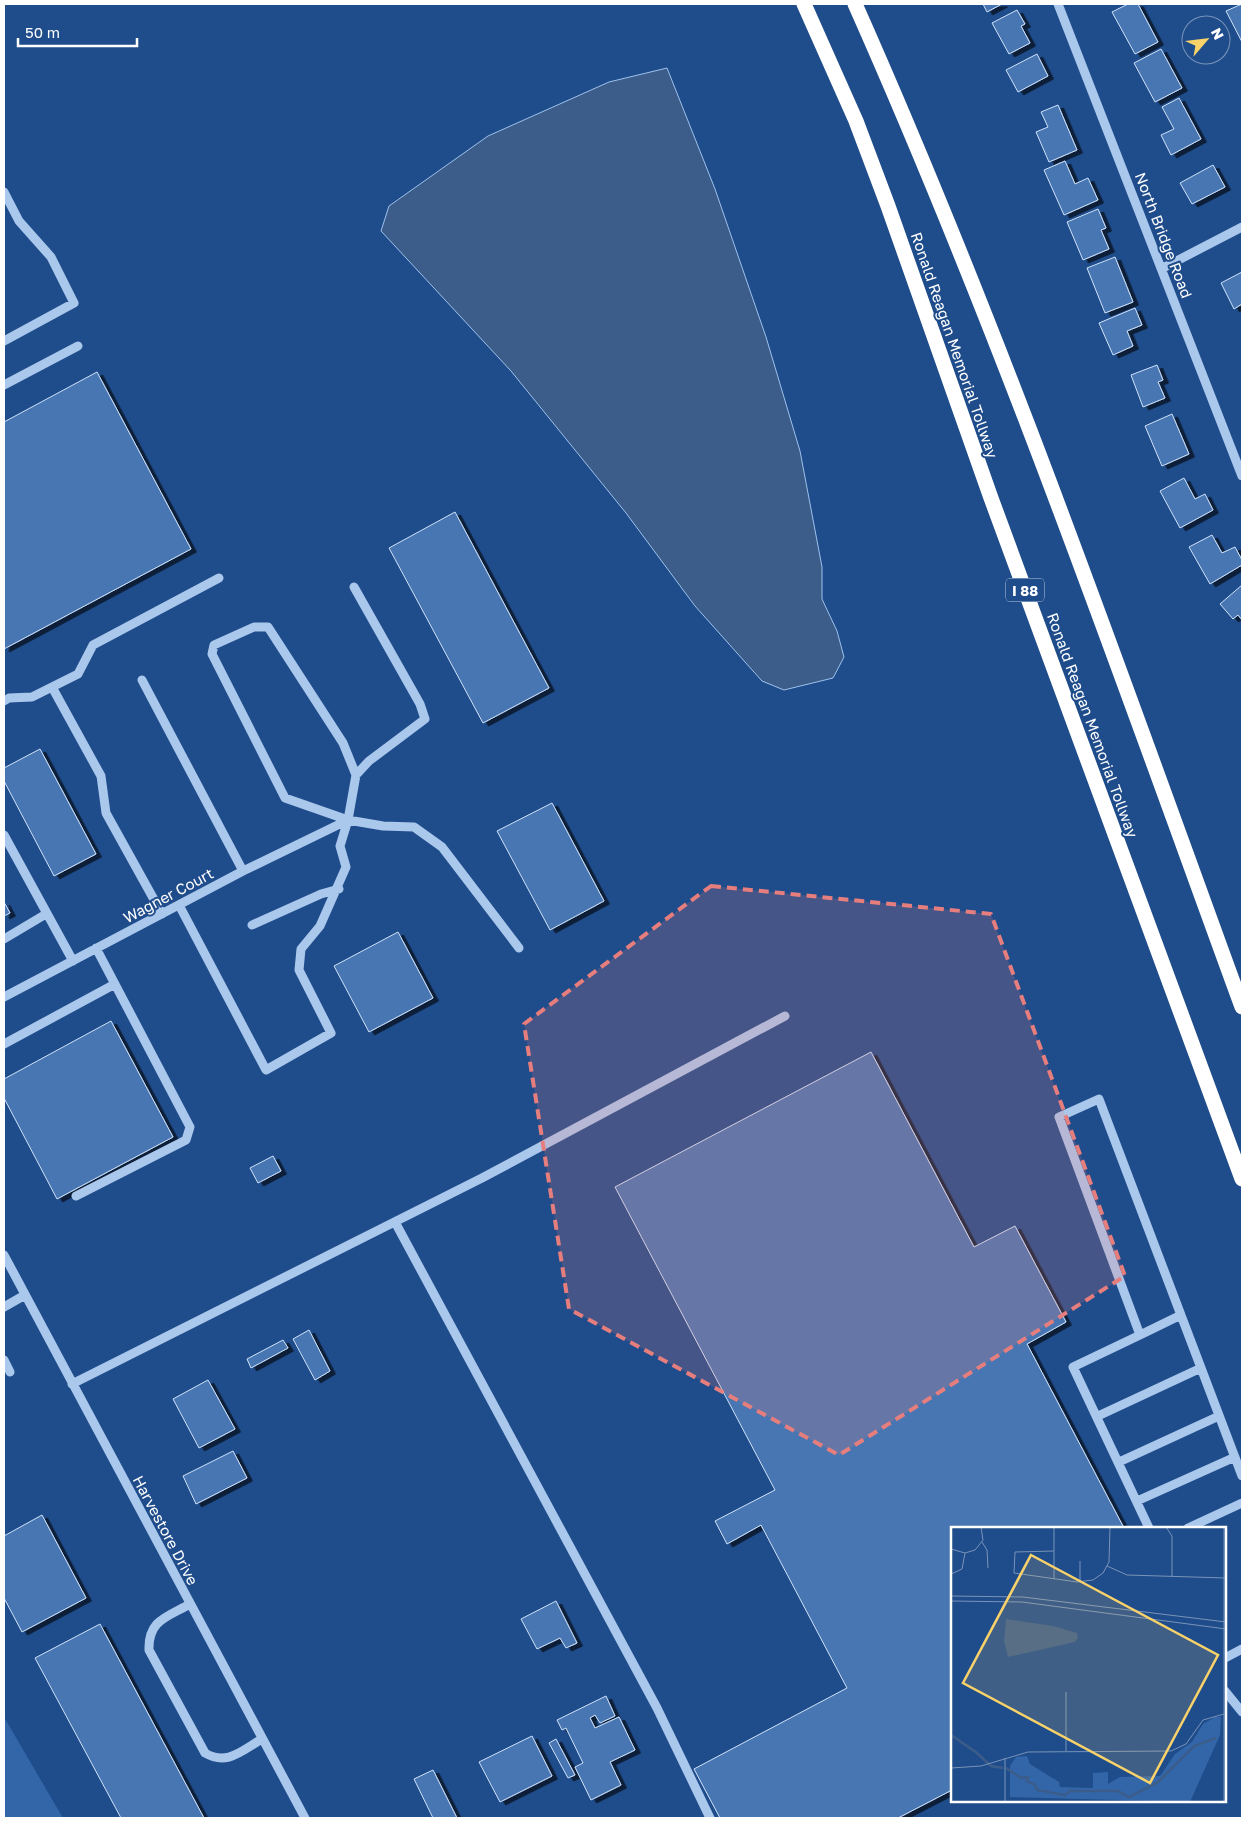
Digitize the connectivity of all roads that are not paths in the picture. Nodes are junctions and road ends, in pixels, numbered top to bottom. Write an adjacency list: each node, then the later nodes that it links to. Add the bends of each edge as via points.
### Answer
1 (804, 4): 34 (highway, Ronald Reagan Memorial Tollway / I 88, via 863,138 991,498)
2 (855, 4): 31 (highway, via 980,297)
3 (1058, 4): 6 (street, North Bridge Road)
4 (4, 192): 7 (street, via 19,221 51,257 74,303)
5 (1242, 227): 6 (street)
6 (1163, 268): 10 (street, North Bridge Road)
7 (4, 341)
8 (78, 346): 9 (street)
9 (4, 385)
10 (1242, 476)
11 (219, 578): 14 (street, via 93,645 78,674)
12 (354, 587): 16 (street, via 420,704 425,719)
13 (142, 680): 19 (street)
14 (52, 687): 15 (street, via 32,697); 23 (street, via 101,776 106,813)
15 (4, 701)
16 (356, 775): 17 (street); 17 (street, via 343,743 268,627 254,627 214,646 212,654 285,798)
17 (348, 820): 19 (street, Wagner Court); 20 (street, via 340,846 346,867); 27 (street, via 414,827 442,847)
18 (4, 835): 22 (street)
19 (243, 870): 21 (street, Wagner Court)
20 (339, 888): 21 (street, via 320,926 301,949 299,970 331,1032 266,1070); 24 (street)
21 (179, 905): 23 (street, Wagner Court)
22 (46, 914): 25 (street); 28 (street)
23 (162, 914): 26 (street, Wagner Court)
24 (252, 925)
25 (4, 939)
26 (96, 948): 28 (street, Wagner Court); 29 (street)
27 (519, 948)
28 (73, 961): 30 (street, Wagner Court)
29 (115, 984): 33 (street); 35 (street, via 190,1127 186,1140)
30 (4, 997)
31 (1242, 1006)
32 (785, 1016): 36 (street)
33 (4, 1044)
34 (1242, 1178)
35 (76, 1196)
36 (395, 1222): 45 (street); 62 (street, via 657,1708)
37 (4, 1255): 38 (street, Harvestore Drive)
38 (25, 1295): 39 (street); 45 (street, Harvestore Drive)
39 (4, 1307)
40 (1181, 1314): 41 (street); 41 (street, via 1099,1099 1059,1117); 43 (street)
41 (1140, 1335): 46 (street, via 1073,1367)
42 (4, 1360): 44 (street)
43 (1201, 1368): 46 (street); 47 (street)
44 (10, 1372)
45 (72, 1384): 55 (street, Harvestore Drive)
46 (1098, 1416): 49 (street)
47 (1219, 1416): 48 (street); 49 (street)
48 (1235, 1457): 50 (street); 51 (street)
49 (1119, 1462): 51 (street)
50 (1242, 1476)
51 (1136, 1500): 53 (street)
52 (1242, 1503): 54 (street)
53 (1149, 1527)
54 (1190, 1527)
55 (190, 1604): 60 (street, Harvestore Drive); 60 (street, via 154,1624 149,1637 154,1659 205,1753 216,1760 226,1759)
56 (1242, 1649): 57 (street)
57 (1226, 1657)
58 (1226, 1693): 59 (street)
59 (1242, 1712)
60 (262, 1740): 61 (street, Harvestore Drive)
61 (305, 1818)
62 (710, 1818)

